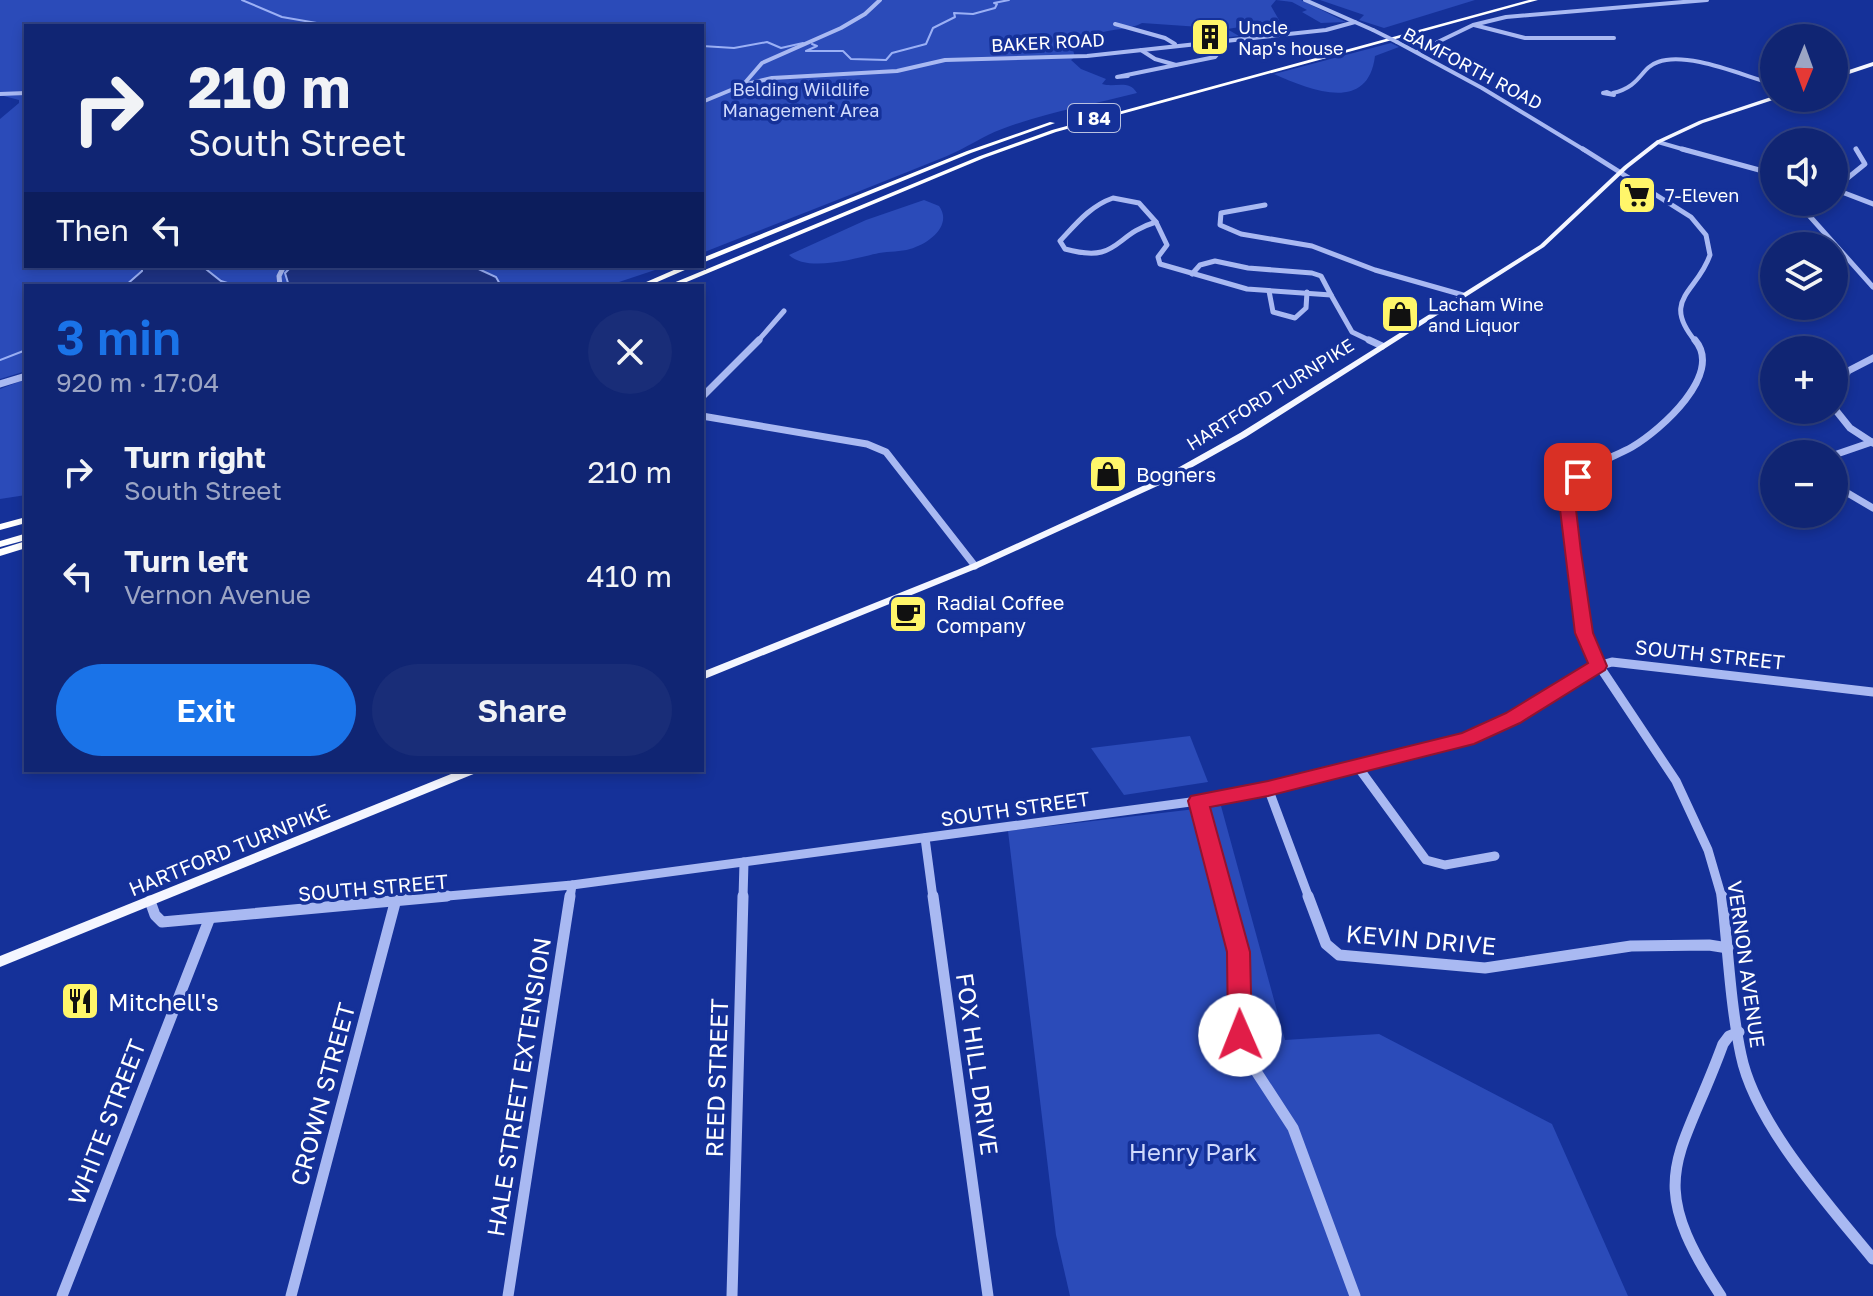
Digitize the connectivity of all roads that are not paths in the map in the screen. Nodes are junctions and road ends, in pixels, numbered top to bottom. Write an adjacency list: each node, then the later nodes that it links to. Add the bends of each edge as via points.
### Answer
1 (880, 0): 19 (street, via 841,28 762,63)
2 (1305, 0): 6 (street, BAMFORTH ROAD)
3 (1510, 0): 35 (highway, I 84, via 1031,129)
4 (1535, 0): 41 (highway, I 84, via 1065,127)
5 (1707, 0): 8 (street, via 1532,13)
6 (1355, 22): 10 (street, BAKER ROAD, via 1326,30); 13 (street, BAMFORTH ROAD, bridge)
7 (1115, 24): 11 (street)
8 (1473, 25): 9 (street, via 1522,39); 13 (street)
9 (1614, 38)
10 (1214, 40): 11 (street, BAKER ROAD); 15 (street, via 1220,53)
11 (1176, 45): 12 (street, BAKER ROAD)
12 (1140, 50): 15 (street); 19 (street, BAKER ROAD, via 1065,58 945,60 897,71 772,78)
13 (1417, 52): 28 (street, BAMFORTH ROAD, via 1510,102)
14 (1873, 64): 16 (main road)
15 (1177, 65): 17 (street)
16 (1848, 72)
17 (1128, 76)
18 (1760, 80): 21 (street, via 1694,62 1665,61 1650,68 1639,85)
19 (743, 85): 23 (street)
20 (24, 93): 22 (street)
21 (1613, 93)
22 (0, 94)
23 (704, 101)
24 (1760, 103): 25 (main road, HARTFORD TURNPIKE)
25 (1658, 142): 27 (street); 28 (main road, HARTFORD TURNPIKE)
26 (1856, 149): 29 (street, via 1865,164)
27 (1760, 171)
28 (1620, 172): 46 (main road, HARTFORD TURNPIKE, via 1558,233); 69 (street, VERNON AVENUE, via 1700,225 1710,254 1685,290 1680,311 1702,348 1703,371 1643,441 1590,468 1571,488 1567,501 1584,633)
29 (1848, 178)
30 (1848, 194): 31 (street)
31 (1873, 204)
32 (1265, 205): 46 (street, via 1221,213 1220,225 1241,234 1312,246)
33 (1810, 216): 38 (street)
34 (1156, 222): 34 (street, via 1139,202 1100,201 1060,241 1073,252 1099,254 1114,251 1138,225); 37 (street, via 1167,245 1158,257 1160,264)
35 (704, 260)
36 (685, 268): 40 (highway)
37 (1192, 274): 43 (street); 45 (street, via 1215,261 1312,273 1321,276)
38 (1864, 276): 39 (street); 42 (street)
39 (1873, 277)
40 (646, 284)
41 (675, 284)
42 (1873, 287)
43 (1269, 291): 44 (street); 44 (street, via 1273,312 1295,318 1306,308)
44 (1307, 292): 45 (street)
45 (1331, 295): 48 (street, via 1352,332)
46 (1463, 295): 48 (main road, HARTFORD TURNPIKE)
47 (784, 311): 53 (street)
48 (1382, 346): 68 (main road, HARTFORD TURNPIKE, via 1161,481)
49 (1873, 358): 50 (street)
50 (1848, 367)
51 (24, 377): 52 (street)
52 (0, 384)
53 (704, 395)
54 (704, 416): 68 (street, via 867,444 886,452)
55 (1847, 424): 56 (street)
56 (1872, 443): 57 (street)
57 (1848, 451)
58 (1848, 493): 59 (street)
59 (1873, 508)
60 (24, 517): 62 (highway)
61 (24, 518): 63 (highway)
62 (0, 519)
63 (0, 527)
64 (24, 537): 65 (highway)
65 (0, 544)
66 (24, 545): 67 (highway)
67 (0, 553)
68 (975, 566): 70 (main road, HARTFORD TURNPIKE)
69 (1598, 666): 71 (street, SOUTH STREET, via 1638,664); 72 (street, SOUTH STREET, via 1495,728); 83 (street, VERNON AVENUE, via 1658,750 1702,834 1721,886)
70 (704, 675)
71 (1873, 692)
72 (1358, 767): 74 (street, SOUTH STREET); 77 (street, via 1426,860 1445,865)
73 (467, 772): 80 (main road, HARTFORD TURNPIKE)
74 (1268, 788): 75 (street, SOUTH STREET); 83 (street, KEVIN DRIVE, via 1326,944 1339,955 1485,968 1631,946)
75 (1198, 801): 76 (street, SOUTH STREET); 92 (street, via 1239,952 1240,1035 1250,1062 1293,1128)
76 (925, 838): 78 (street, SOUTH STREET); 91 (street, FOX HILL DRIVE)
77 (1495, 856)
78 (744, 862): 79 (street, SOUTH STREET); 90 (street, REED STREET)
79 (572, 885): 81 (street, SOUTH STREET); 89 (street, HALE STREET EXTENSION)
80 (150, 901): 82 (street, SOUTH STREET, via 162,922); 84 (main road, HARTFORD TURNPIKE)
81 (395, 903): 82 (street, SOUTH STREET); 88 (street, CROWN STREET)
82 (209, 920): 87 (street, WHITE STREET)
83 (1728, 948): 85 (street, VERNON AVENUE)
84 (0, 962)
85 (1739, 1032): 86 (street, VERNON AVENUE, via 1747,1077 1763,1106); 93 (street, via 1723,1044 1673,1171 1687,1238)
86 (1873, 1259)
87 (62, 1296)
88 (291, 1296)
89 (508, 1296)
90 (732, 1296)
91 (988, 1296)
92 (1355, 1296)
93 (1721, 1296)

